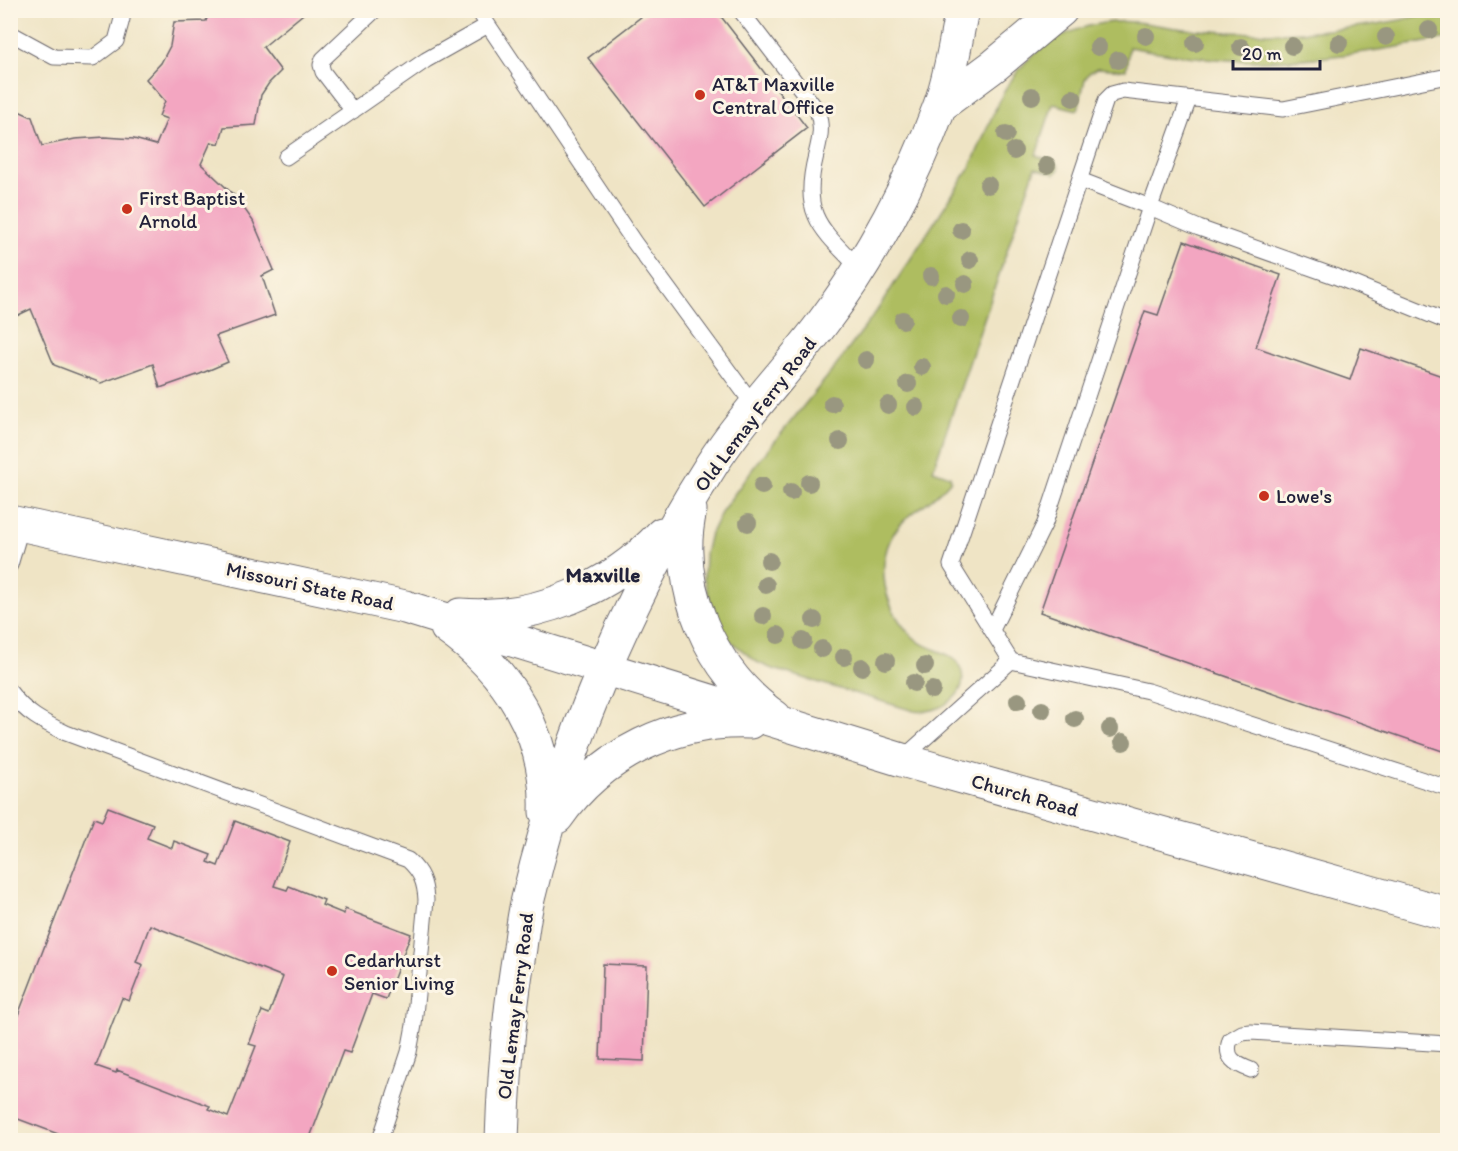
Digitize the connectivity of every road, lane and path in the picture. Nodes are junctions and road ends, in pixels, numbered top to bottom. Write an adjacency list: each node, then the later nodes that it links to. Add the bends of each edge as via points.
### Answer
1 (122, 10): 8 (lane, via 116,41 93,58 54,57)
2 (375, 10): 12 (lane, via 321,65)
3 (478, 10): 7 (lane)
4 (740, 10): 16 (lane, via 817,110 822,129 811,178 815,217)
5 (962, 10): 11 (main road, Old Lemay Ferry Road)
6 (1061, 10): 11 (main road)
7 (488, 25): 12 (lane, via 426,60); 18 (lane, via 634,242)
8 (10, 33)
9 (1448, 76): 10 (lane, via 1283,109)
10 (1189, 99): 14 (lane, via 1124,91 1112,94 1106,100); 15 (lane)
11 (940, 105): 16 (main road, Old Lemay Ferry Road, via 894,208)
12 (353, 111): 13 (lane)
13 (286, 157)
14 (1080, 180): 15 (lane); 23 (lane, via 951,565)
15 (1150, 207): 17 (lane); 23 (lane, via 1045,524)
16 (859, 268): 18 (main road, Old Lemay Ferry Road, via 825,321)
17 (1448, 322)
18 (754, 407): 19 (main road, Old Lemay Ferry Road)
19 (693, 496): 22 (main road, via 633,561 567,599 503,614 470,615); 25 (main road, Old Lemay Ferry Road); 27 (main road, via 686,549 688,576 701,624 729,673 747,693)
20 (16, 523): 21 (lane); 22 (main road, Missouri State Road)
21 (10, 565)
22 (405, 607): 25 (main road, Missouri State Road); 30 (main road, via 468,642 515,696 542,764 547,800)
23 (992, 630): 24 (lane)
24 (1011, 661): 28 (lane); 29 (lane, via 1148,691)
25 (604, 668): 27 (main road, Church Road); 30 (main road, Old Lemay Ferry Road, via 572,750)
26 (10, 692): 34 (lane, via 38,720 66,733 408,860 417,869 426,900 414,1025 410,1052)
27 (789, 726): 28 (main road, Church Road); 30 (main road, via 711,723 637,746 588,782)
28 (902, 760): 31 (main road, Church Road)
29 (1448, 788)
30 (545, 836): 35 (main road, Old Lemay Ferry Road, via 527,901 513,989)
31 (1448, 914)
32 (1448, 1044): 33 (lane, via 1288,1033 1235,1035 1228,1054 1232,1061)
33 (1251, 1070)
34 (381, 1140)
35 (502, 1140)

